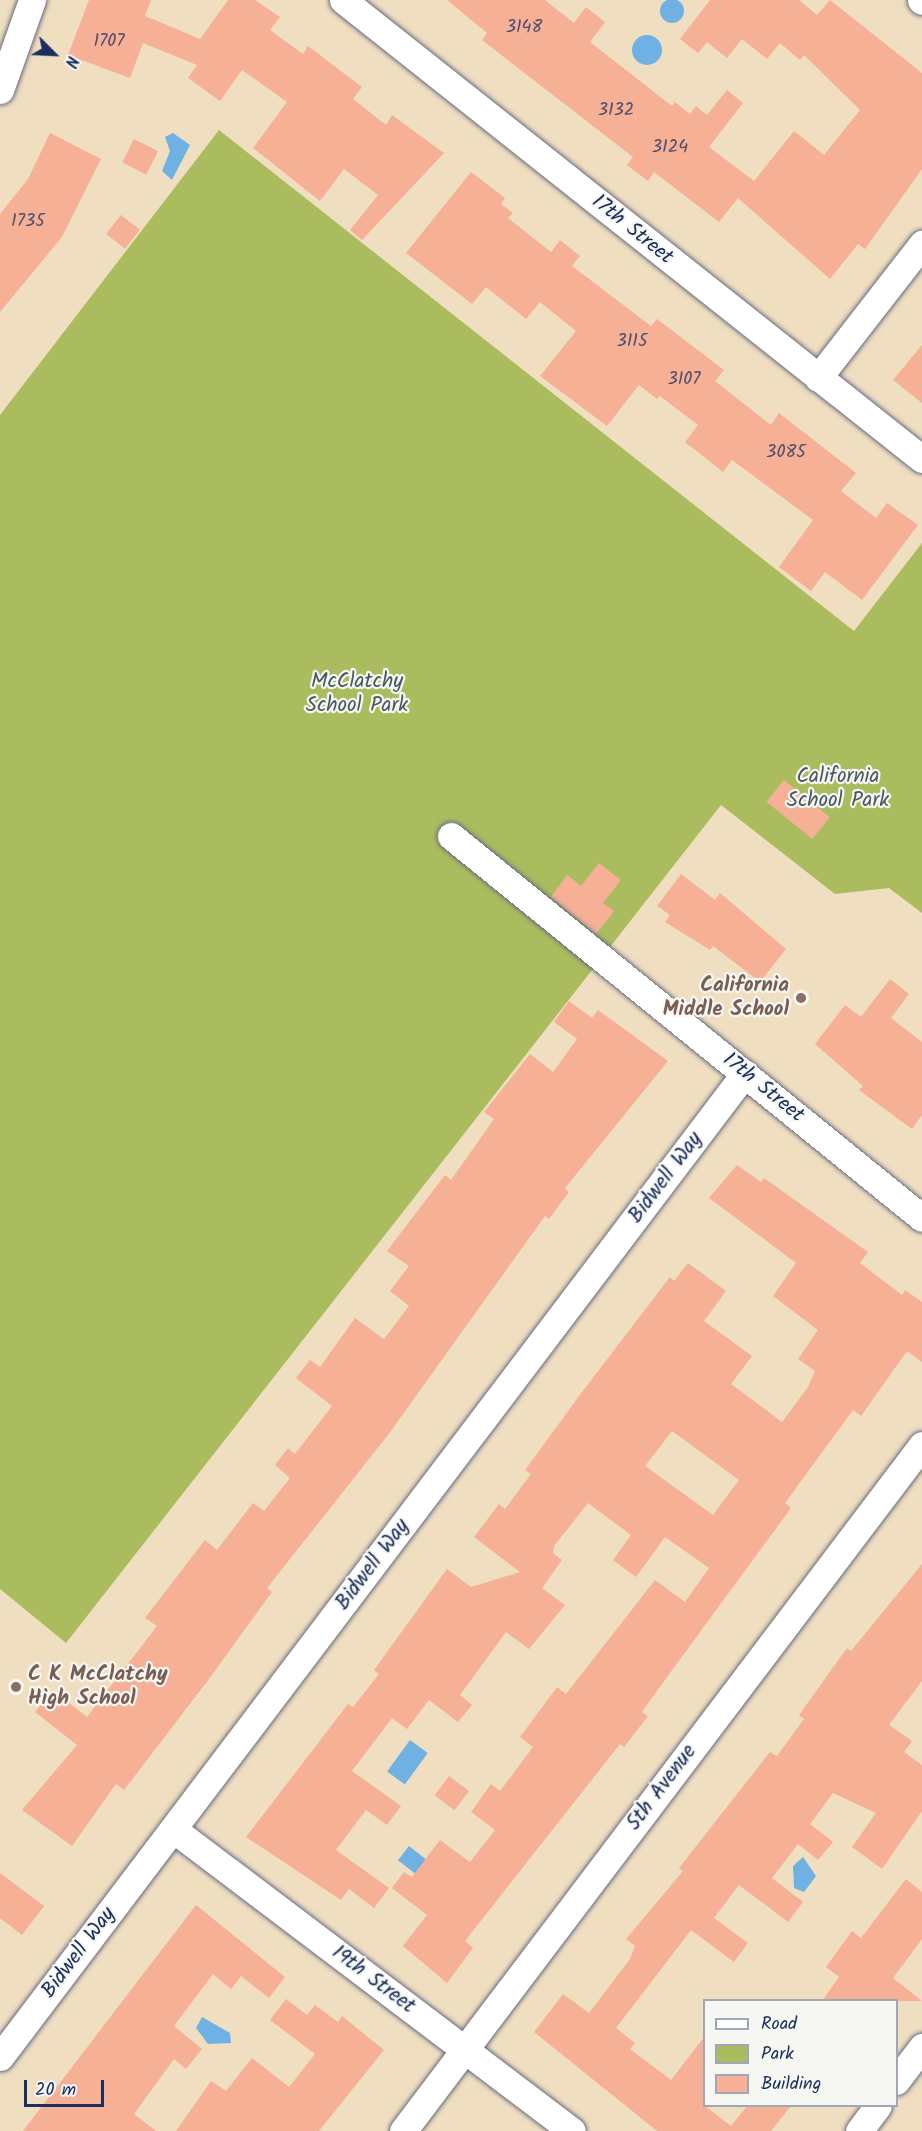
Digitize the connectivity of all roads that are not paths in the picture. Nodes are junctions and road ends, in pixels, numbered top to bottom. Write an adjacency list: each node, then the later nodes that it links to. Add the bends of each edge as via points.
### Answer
1 (32, 0): 3 (street)
2 (342, 0): 5 (street, 17th Street)
3 (0, 90)
4 (922, 244): 5 (street)
5 (818, 378): 6 (street, 17th Street)
6 (922, 459)
7 (451, 836): 8 (street, 17th Street, via 601,961)
8 (745, 1073): 9 (street, 17th Street); 11 (street, Bidwell Way)
9 (922, 1218)
10 (922, 1445): 13 (street, 5th Avenue)
11 (173, 1829): 13 (street, 19th Street); 14 (street, Bidwell Way)
12 (922, 2047): 15 (street)
13 (465, 2049): 17 (street, 5th Avenue); 18 (street, 19th Street)
14 (0, 2058)
15 (898, 2080)
16 (877, 2107): 19 (street)
17 (403, 2131)
18 (572, 2131)
19 (859, 2131)

